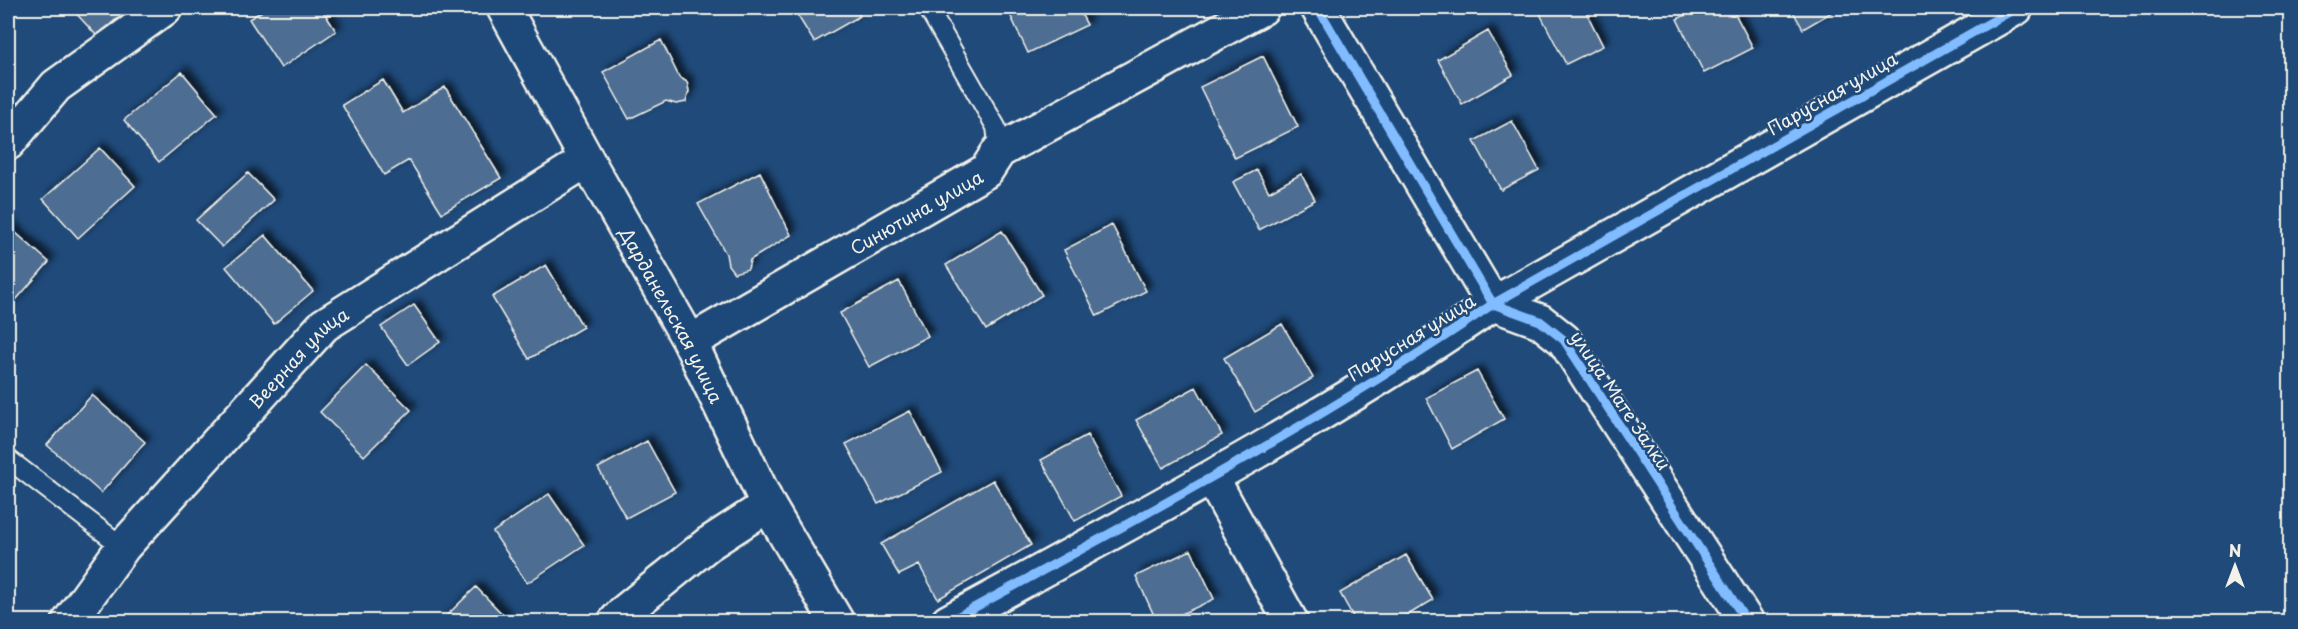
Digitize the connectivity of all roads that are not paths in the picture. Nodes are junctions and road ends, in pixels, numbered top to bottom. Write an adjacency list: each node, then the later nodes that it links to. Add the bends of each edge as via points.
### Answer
1 (165, 8): 7 (street, via 56,86)
2 (504, 8): 9 (street, Дарданельская улица)
3 (928, 8): 8 (lane, via 996,128)
4 (1262, 8): 8 (street, Синютина улица)
5 (1318, 8): 10 (street)
6 (2016, 8): 10 (street, Парусная улица)
7 (8, 143)
8 (999, 151): 11 (street, Синютина улица, via 986,171)
9 (587, 160): 11 (street, Дарданельская улица); 15 (street, Веерная улица, via 324,325)
10 (1493, 304): 13 (street, Парусная улица, via 1427,349); 21 (street, улица Мате Залки, via 1540,321 1564,340)
11 (690, 342): 14 (street, Дарданельская улица)
12 (8, 459): 15 (lane)
13 (1212, 478): 19 (street, Парусная улица); 20 (street)
14 (768, 505): 17 (street, via 708,544); 18 (street, Дарданельская улица)
15 (123, 547): 16 (street, Веерная улица)
16 (69, 621)
17 (615, 621)
18 (837, 621)
19 (948, 621)
20 (1291, 621)
21 (1747, 621)

